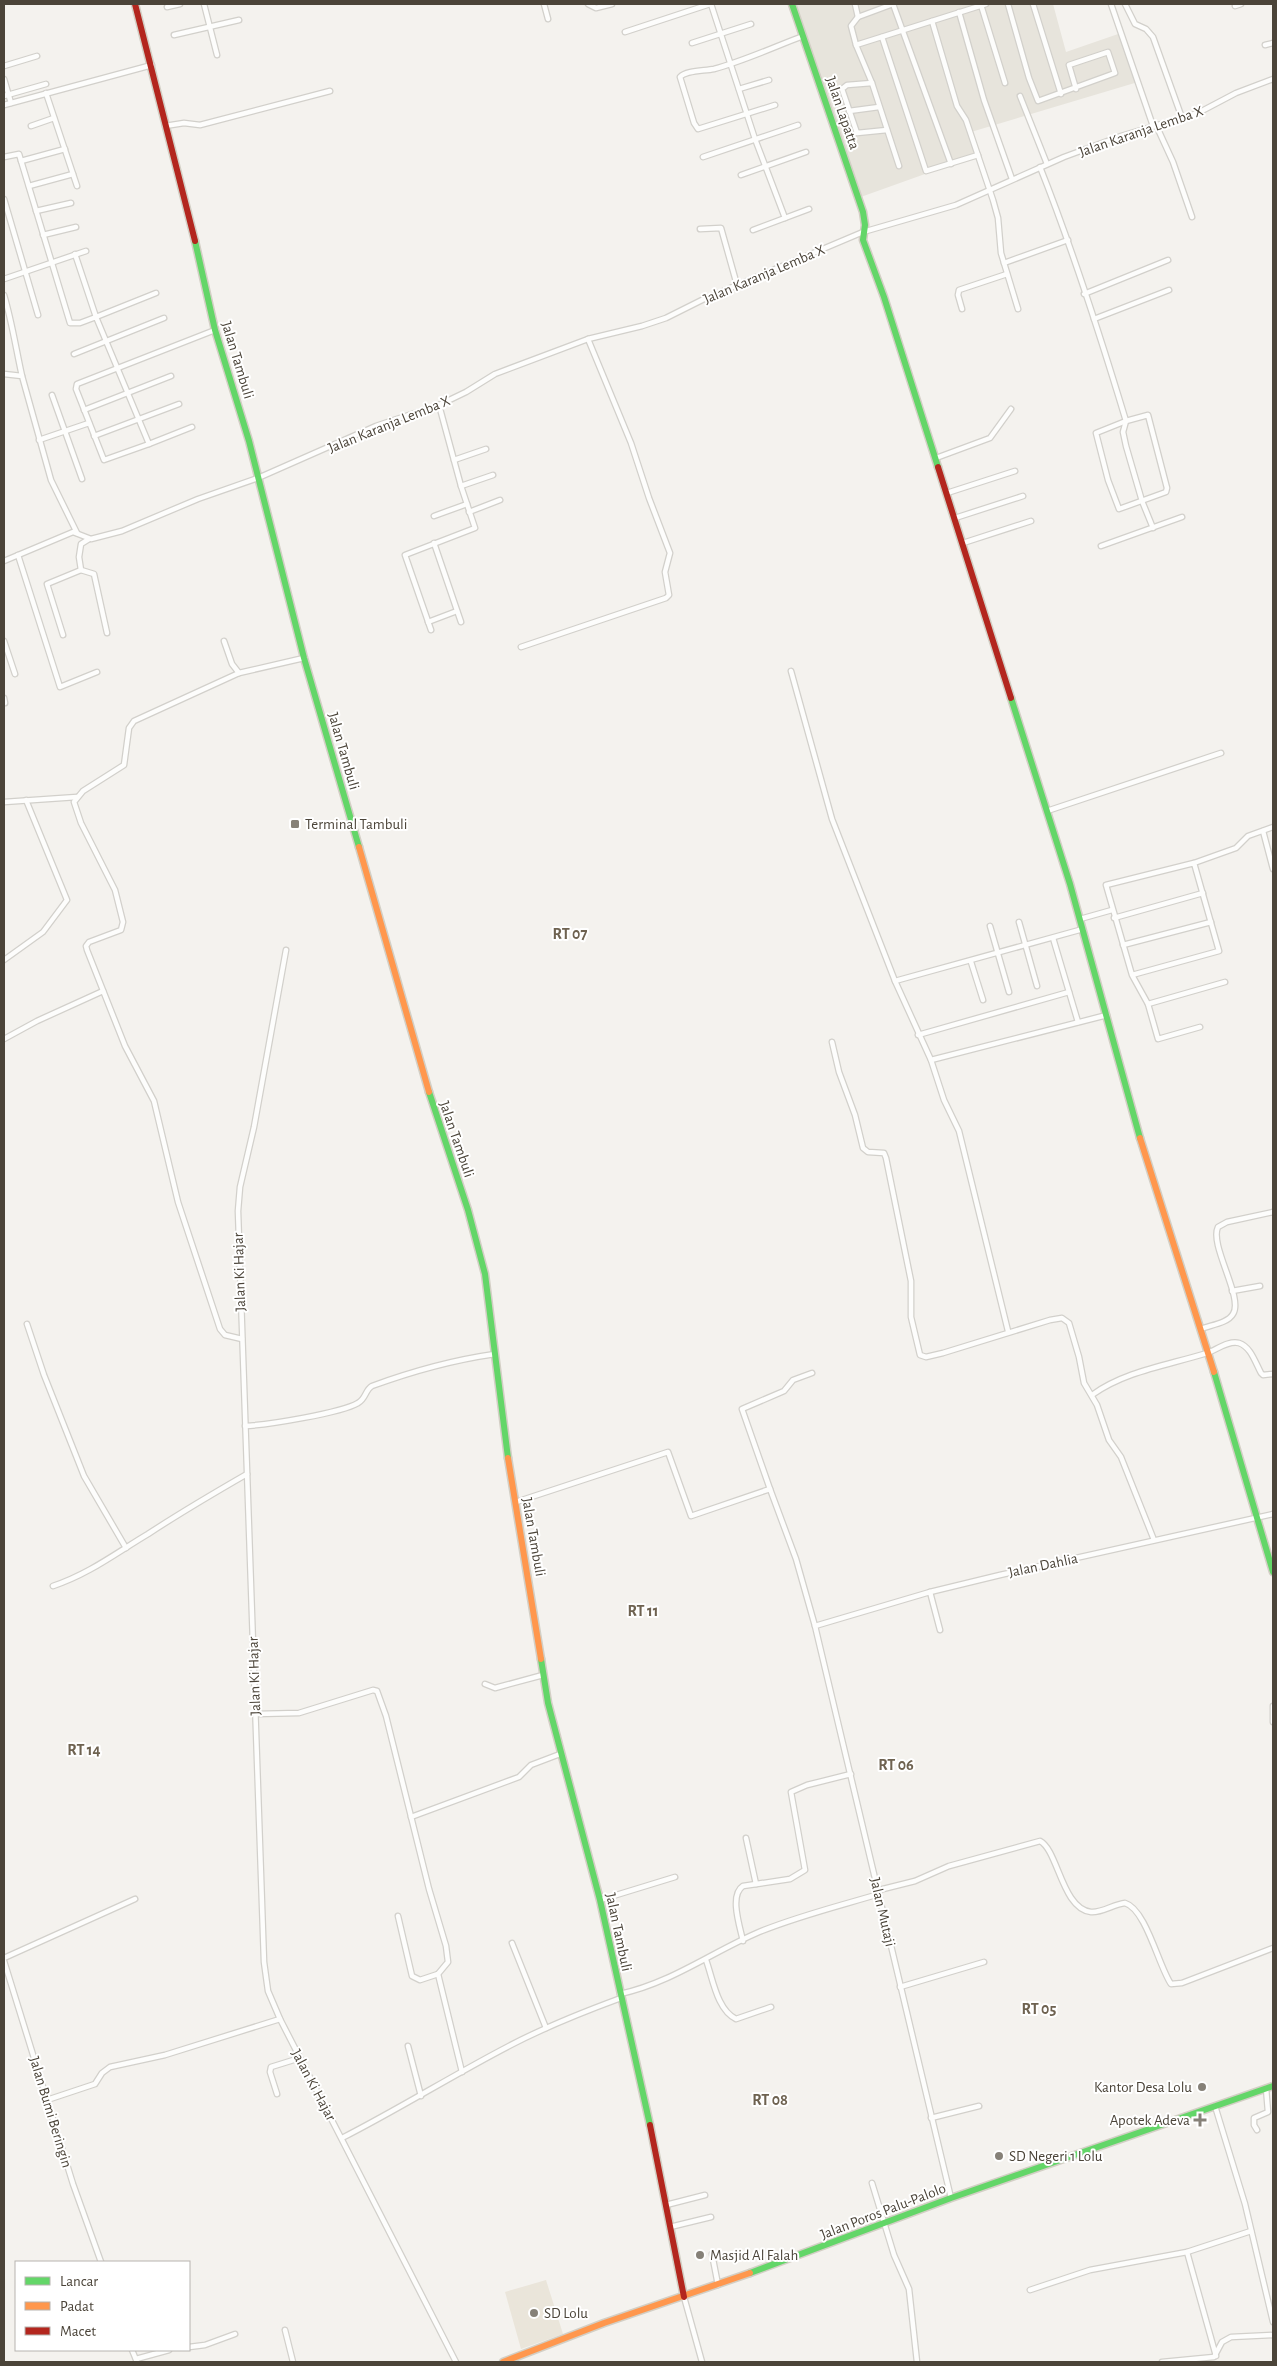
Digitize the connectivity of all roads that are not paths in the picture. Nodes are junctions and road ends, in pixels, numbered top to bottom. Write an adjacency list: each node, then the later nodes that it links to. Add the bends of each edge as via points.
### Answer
1 (136, 4): 39 (street, Jalan Tambuli)
2 (180, 4): 18 (street)
3 (204, 4): 25 (street)
4 (544, 4): 21 (street)
5 (588, 4): 6 (street, via 596,8)
6 (612, 4)
7 (711, 4): 27 (street); 28 (street)
8 (792, 4): 30 (street, Jalan Lapatta)
9 (855, 4): 20 (street)
10 (893, 4): 20 (street); 26 (street)
11 (983, 4): 19 (street); 45 (street)
12 (1008, 4): 51 (street, via 1036,100 1039,102)
13 (1033, 4): 51 (street)
14 (1111, 4): 63 (street)
15 (1125, 4): 61 (street, via 1135,24 1153,37)
16 (1241, 4): 17 (street)
17 (1235, 6)
18 (166, 7)
19 (959, 12): 23 (street); 81 (street, via 984,100)
20 (858, 17): 34 (street, via 851,26)
21 (548, 19)
22 (239, 20): 25 (street)
23 (932, 21): 26 (street); 70 (street, via 957,106 966,120)
24 (752, 24): 28 (street)
25 (210, 27): 29 (street); 36 (street)
26 (904, 30): 31 (street); 74 (street)
27 (625, 32)
28 (721, 34): 32 (street); 38 (street)
29 (174, 35)
30 (803, 36): 38 (street); 94 (street, Jalan Lapatta, via 863,212)
31 (882, 36): 34 (street); 74 (street, via 926,172)
32 (692, 43)
33 (1273, 43): 35 (street)
34 (856, 45): 44 (street)
35 (1265, 45)
36 (217, 55)
37 (38, 56): 40 (street)
38 (731, 64): 48 (street); 59 (street, via 681,76 680,80 698,129)
39 (152, 65): 50 (street); 65 (street, Jalan Tambuli)
40 (4, 66)
41 (4, 79): 52 (street)
42 (1273, 79): 61 (street, Jalan Karanja Lemba X)
43 (769, 80): 48 (street)
44 (872, 83): 57 (street); 58 (street, via 843,87)
45 (1005, 83)
46 (46, 84): 52 (street)
47 (1076, 88): 47 (street, via 1069,65 1108,52 1115,73); 51 (street)
48 (739, 89): 59 (street)
49 (330, 91): 65 (street, via 200,124)
50 (46, 93): 54 (street); 60 (street)
51 (1062, 94)
52 (6, 95): 54 (street)
53 (1020, 96): 75 (street)
54 (11, 103): 55 (street)
55 (4, 105)
56 (775, 105): 59 (street)
57 (879, 107): 58 (street); 66 (street)
58 (849, 111): 66 (street, via 857,133)
59 (747, 114): 67 (street)
60 (54, 118): 64 (street); 68 (street)
61 (1182, 118): 63 (street, Jalan Karanja Lemba X)
62 (798, 125): 67 (street)
63 (1155, 125): 75 (street, Jalan Karanja Lemba X); 89 (street, via 1173,162)
64 (31, 126)
65 (165, 126): 116 (street, Jalan Tambuli)
66 (886, 130): 76 (street)
67 (755, 139): 72 (street); 77 (street)
68 (65, 149): 73 (street); 79 (street)
69 (806, 152): 77 (street)
70 (978, 155): 74 (street); 84 (street)
71 (4, 157): 73 (street, via 19,154)
72 (703, 157)
73 (21, 161): 82 (street)
74 (951, 164)
75 (1047, 164): 78 (street, Jalan Karanja Lemba X)
76 (899, 166)
77 (766, 167): 80 (street); 90 (street)
78 (1040, 167): 81 (street, Jalan Karanja Lemba X); 96 (street)
79 (73, 174): 82 (street); 83 (street)
80 (741, 175)
81 (1012, 179): 84 (street, Jalan Karanja Lemba X)
82 (29, 186): 88 (street)
83 (77, 186)
84 (990, 190): 94 (street, Jalan Karanja Lemba X, via 956,205); 101 (street, via 998,218)
85 (4, 199): 102 (street)
86 (71, 203): 88 (street)
87 (809, 209): 90 (street)
88 (36, 211): 95 (street)
89 (1192, 217)
90 (785, 218): 93 (street)
91 (76, 227): 95 (street)
92 (700, 229): 105 (street, via 720,228)
93 (753, 230)
94 (863, 232): 105 (street, Jalan Karanja Lemba X); 139 (street, Jalan Lapatta)
95 (43, 235): 100 (street)
96 (1068, 240): 101 (street); 108 (street)
97 (86, 251): 98 (street)
98 (75, 254): 100 (street); 113 (street)
99 (1168, 260): 108 (street)
100 (51, 262): 102 (street); 113 (street, via 70,323)
101 (1004, 263): 103 (street)
102 (25, 272): 104 (street); 112 (street)
103 (1007, 274): 110 (street, via 959,290); 111 (street)
104 (4, 279)
105 (737, 286): 117 (street, Jalan Karanja Lemba X, via 658,321)
106 (1169, 290): 115 (street)
107 (156, 293): 113 (street)
108 (1084, 294): 115 (street)
109 (4, 295): 122 (street)
110 (962, 309)
111 (1018, 309)
112 (38, 315)
113 (96, 317): 118 (street)
114 (164, 318): 118 (street)
115 (1094, 319): 131 (street)
116 (215, 330): 120 (street); 143 (street, Jalan Tambuli)
117 (588, 339): 127 (street, Jalan Karanja Lemba X, via 495,374); 173 (street, via 628,434 670,553 665,572 668,595 642,607)
118 (106, 342): 119 (street); 120 (street)
119 (74, 354)
120 (117, 368): 124 (street); 129 (street, via 77,384)
121 (4, 374): 122 (street)
122 (22, 376): 136 (street)
123 (170, 376): 124 (street)
124 (127, 392): 129 (street); 130 (street)
125 (52, 395): 134 (street)
126 (179, 404): 130 (street)
127 (439, 405): 140 (street); 143 (street, Jalan Karanja Lemba X, via 376,426)
128 (1011, 409): 139 (street, via 990,438)
129 (84, 410): 132 (street)
130 (138, 419): 135 (street); 137 (street)
131 (1126, 421): 149 (street, via 1123,432); 149 (street, via 1150,417 1168,488 1166,492); 149 (street, via 1097,432 1096,436 1119,509)
132 (89, 423): 134 (street); 135 (street)
133 (192, 427): 137 (street)
134 (64, 431): 136 (street); 144 (street)
135 (94, 436): 137 (street, via 104,460)
136 (39, 440): 157 (street, via 50,480)
137 (149, 444)
138 (486, 449): 140 (street)
139 (936, 458): 146 (street, Jalan Lapatta)
140 (454, 460): 145 (street)
141 (1015, 471): 146 (street)
142 (493, 475): 145 (street)
143 (258, 478): 158 (street, Jalan Karanja Lemba X, via 122,531); 174 (street, Jalan Tambuli)
144 (82, 479)
145 (461, 486): 150 (street)
146 (947, 493): 154 (street, Jalan Lapatta)
147 (1023, 496): 154 (street)
148 (500, 500): 151 (street)
149 (1142, 502): 156 (street)
150 (467, 504): 151 (street); 152 (street)
151 (469, 512): 160 (street, via 475,528)
152 (434, 516)
153 (1182, 517): 156 (street)
154 (955, 518): 159 (street, Jalan Lapatta)
155 (1031, 521): 159 (street)
156 (1153, 528): 161 (street)
157 (77, 533): 158 (street); 162 (street)
158 (91, 539): 164 (street, via 82,542 80,547)
159 (963, 543): 183 (street, Jalan Lapatta)
160 (434, 544): 165 (street); 166 (street, via 405,555)
161 (1101, 546)
162 (18, 555): 163 (street); 176 (street, via 60,687)
163 (4, 561)
164 (81, 570): 169 (street, via 94,574); 170 (street, via 47,584)
165 (457, 610): 166 (street); 167 (street)
166 (428, 622): 168 (street)
167 (461, 622)
168 (431, 630)
169 (108, 633)
170 (63, 635)
171 (4, 641): 178 (street)
172 (224, 641): 177 (street, via 232,664)
173 (520, 647)
174 (304, 658): 177 (street); 227 (street, Jalan Tambuli, via 419,1064 468,1210 485,1274)
175 (791, 670): 204 (street, via 832,819)
176 (98, 672)
177 (239, 673): 180 (street, via 131,723 124,765)
178 (15, 674)
179 (1221, 753): 183 (street)
180 (77, 797): 181 (street); 207 (street, via 74,805 111,880 123,922 121,930 86,946)
181 (26, 800): 182 (street); 201 (street, via 68,900 43,932)
182 (4, 802)
183 (1047, 812): 191 (street, Jalan Lapatta)
184 (1273, 827): 185 (street)
185 (1263, 831): 186 (street, via 1248,836 1236,848); 187 (street)
186 (1194, 863): 188 (street); 189 (street, via 1106,885)
187 (1273, 869)
188 (1203, 893): 190 (street); 193 (street)
189 (1112, 910): 190 (street); 191 (street)
190 (1114, 918): 198 (street)
191 (1080, 919): 195 (street, Jalan Lapatta)
192 (1019, 922): 197 (street)
193 (1211, 922): 198 (street); 203 (street, via 1218,951)
194 (990, 926): 200 (street)
195 (1083, 929): 196 (street); 212 (street, Jalan Lapatta)
196 (1053, 938): 197 (street); 209 (street)
197 (1026, 946): 200 (street); 206 (street)
198 (1123, 946): 203 (street)
199 (286, 950): 225 (street, Jalan Ki Hajar, via 240,1186 238,1242)
200 (998, 954): 202 (street); 208 (street)
201 (4, 960)
202 (971, 962): 204 (street); 210 (street)
203 (1132, 974): 211 (street)
204 (895, 981): 215 (street)
205 (1226, 982): 211 (street)
206 (1037, 986)
207 (103, 991): 216 (street); 225 (street, via 131,1058 154,1101 178,1202 220,1328 225,1335)
208 (1009, 992)
209 (1069, 992): 213 (street); 215 (street)
210 (983, 1000)
211 (1148, 1004): 214 (street, via 1158,1039)
212 (1107, 1015): 213 (street); 223 (street, Jalan Lapatta, via 1152,1182)
213 (1078, 1022): 218 (street)
214 (1200, 1027)
215 (918, 1035): 218 (street)
216 (4, 1039)
217 (832, 1042): 224 (street, via 863,1148 868,1152 884,1153 886,1158 911,1281 911,1317 920,1355 926,1357 943,1353)
218 (931, 1060): 224 (street, via 944,1100 959,1131)
219 (1273, 1212): 221 (street, via 1226,1222 1218,1227 1217,1240)
220 (1260, 1286): 221 (street)
221 (1232, 1291): 223 (street, via 1234,1313 1224,1321)
222 (27, 1324): 238 (street, via 78,1461)
223 (1201, 1328): 226 (street, Jalan Lapatta)
224 (1008, 1331): 230 (street, via 1057,1318 1066,1320 1084,1383)
225 (242, 1339): 231 (street, Jalan Ki Hajar)
226 (1208, 1352): 229 (street, via 1237,1342 1248,1349 1260,1373); 230 (street, via 1136,1374); 236 (street, Jalan Lapatta)
227 (495, 1354): 231 (street, via 426,1368 379,1384 369,1388 363,1400 353,1406); 234 (street, Jalan Tambuli)
228 (812, 1373): 233 (street, Jalan Mutaji, via 788,1384 784,1391 742,1409)
229 (1273, 1374)
230 (1092, 1395): 237 (street)
231 (245, 1426): 232 (street, Jalan Ki Hajar)
232 (247, 1474): 238 (street); 247 (street, Jalan Ki Hajar)
233 (770, 1489): 234 (street, via 692,1516 668,1452); 242 (street, Jalan Mutaji, via 796,1559)
234 (516, 1502): 244 (street, Jalan Tambuli)
235 (1273, 1514): 236 (street, Jalan Dahlia)
236 (1259, 1517): 237 (street, Jalan Dahlia); 239 (street, Jalan Lapatta)
237 (1154, 1540): 241 (street, Jalan Dahlia)
238 (126, 1548): 240 (street, via 76,1578)
239 (1273, 1572)
240 (53, 1586)
241 (930, 1592): 242 (street, Jalan Dahlia); 243 (street)
242 (815, 1626): 250 (street, Jalan Mutaji)
243 (940, 1630)
244 (543, 1675): 245 (street, via 495,1688); 249 (street, Jalan Tambuli)
245 (485, 1684)
246 (1273, 1706): 248 (street)
247 (256, 1714): 251 (street, via 301,1713 376,1689 386,1716); 269 (street, Jalan Ki Hajar, via 264,1962 268,1991)
248 (1273, 1722)
249 (560, 1754): 251 (street, via 531,1765 519,1777); 257 (street, Jalan Tambuli)
250 (851, 1774): 254 (street, via 792,1792 805,1870 790,1880); 255 (street, Jalan Mutaji)
251 (411, 1817): 265 (street, via 448,1957 448,1964)
252 (746, 1838): 254 (street)
253 (675, 1877): 257 (street)
254 (756, 1884): 259 (street, via 743,1886 737,1895 737,1916)
255 (879, 1892): 259 (street); 261 (street, via 949,1866 1035,1841 1044,1843 1064,1886 1088,1912 1130,1904 1171,1984 1176,1985); 266 (street, Jalan Mutaji)
256 (135, 1899): 262 (street)
257 (600, 1900): 267 (street, Jalan Tambuli)
258 (398, 1916): 265 (street, via 412,1976 420,1980)
259 (743, 1941): 263 (street)
260 (512, 1942): 270 (street)
261 (1273, 1948)
262 (4, 1959): 278 (street, Jalan Bumi Beringin)
263 (706, 1960): 267 (street); 268 (street, via 720,2000 730,2016 736,2019)
264 (984, 1962): 266 (street)
265 (438, 1974): 273 (street)
266 (900, 1987): 281 (street, Jalan Mutaji, via 918,2052)
267 (620, 1996): 270 (street); 287 (street, Jalan Tambuli)
268 (771, 2007)
269 (280, 2019): 272 (street, Jalan Ki Hajar); 278 (street, via 165,2055 110,2067 95,2084)
270 (546, 2028): 273 (street)
271 (408, 2046): 277 (street)
272 (300, 2058): 276 (street, via 271,2067); 283 (street, Jalan Ki Hajar)
273 (462, 2072): 277 (street)
274 (1273, 2086): 275 (street, Jalan Poros Palu-Palolo)
275 (1266, 2088): 280 (street, Jalan Poros Palu-Palolo); 282 (street, via 1268,2112 1254,2118)
276 (278, 2094)
277 (421, 2096): 283 (street)
278 (47, 2100): 294 (street, Jalan Bumi Beringin)
279 (979, 2106): 281 (street)
280 (1215, 2106): 286 (street, Jalan Poros Palu-Palolo); 291 (street)
281 (931, 2118): 286 (street, Jalan Mutaji)
282 (1257, 2130)
283 (342, 2138): 308 (street, Jalan Ki Hajar)
284 (872, 2183): 289 (street)
285 (705, 2195): 287 (street)
286 (951, 2198): 289 (street, Jalan Poros Palu-Palolo)
287 (666, 2205): 290 (street, Jalan Tambuli)
288 (711, 2217): 290 (street)
289 (886, 2223): 295 (street, Jalan Poros Palu-Palolo); 311 (street, via 894,2255 909,2289)
290 (670, 2227): 297 (street, Jalan Tambuli)
291 (1250, 2231): 292 (street); 298 (street)
292 (1187, 2252): 296 (street, via 1090,2270); 304 (street)
293 (712, 2254): 295 (street)
294 (101, 2261)
295 (718, 2285): 297 (street, Jalan Poros Palu-Palolo)
296 (1030, 2290)
297 (684, 2297): 306 (street, Jalan Poros Palu-Palolo, via 604,2323); 310 (street)
298 (1273, 2322)
299 (284, 2330): 307 (street)
300 (235, 2334): 302 (street)
301 (1273, 2335): 304 (street, via 1231,2337 1222,2342)
302 (190, 2347)
303 (166, 2351): 305 (street)
304 (1216, 2356): 312 (street)
305 (136, 2360)
306 (517, 2360): 309 (street, Jalan Poros Palu-Palolo)
307 (293, 2362)
308 (456, 2362)
309 (503, 2362)
310 (702, 2362)
311 (917, 2362)
312 (1162, 2362)

